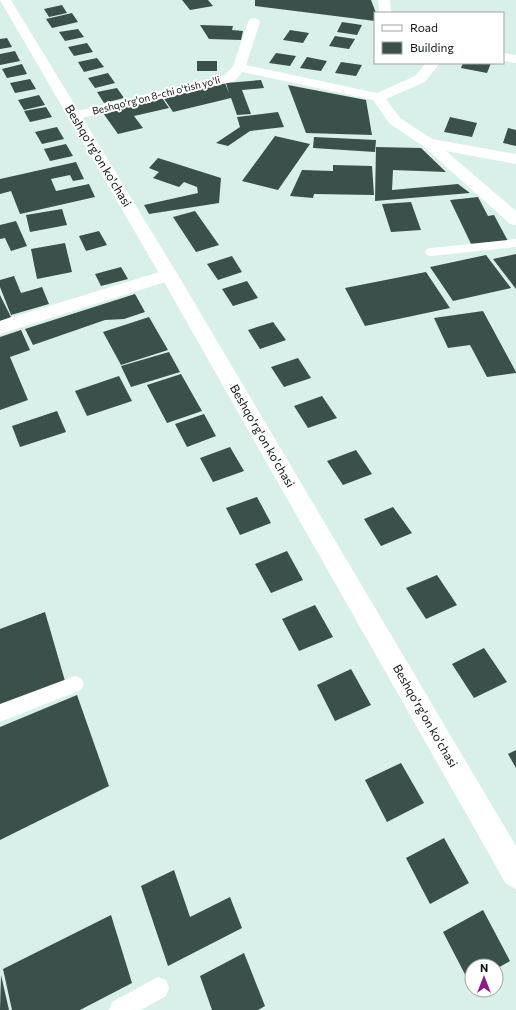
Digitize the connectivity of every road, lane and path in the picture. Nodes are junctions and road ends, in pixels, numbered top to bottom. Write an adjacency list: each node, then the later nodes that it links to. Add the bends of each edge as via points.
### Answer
1 (5, 0): 10 (street, Beshqo'rg'on ko'chasi)
2 (384, 0): 3 (street)
3 (385, 12)
4 (254, 22): 8 (street)
5 (504, 57): 6 (street)
6 (516, 59)
7 (432, 64): 9 (street, via 420,79)
8 (239, 67): 9 (street); 10 (street, Beshqo'rg'on 8-chi o'tish yo'li, via 230,78)
9 (378, 97): 11 (street, via 395,121)
10 (74, 116): 16 (street, Beshqo'rg'on ko'chasi)
11 (428, 143): 12 (street); 13 (street)
12 (516, 159)
13 (516, 220)
14 (516, 243): 15 (lane)
15 (432, 252)
16 (169, 275): 17 (street); 20 (street, Beshqo'rg'on ko'chasi)
17 (0, 328)
18 (75, 684): 19 (lane)
19 (0, 713)
20 (516, 874)
21 (158, 988): 22 (lane)
22 (120, 1010)

